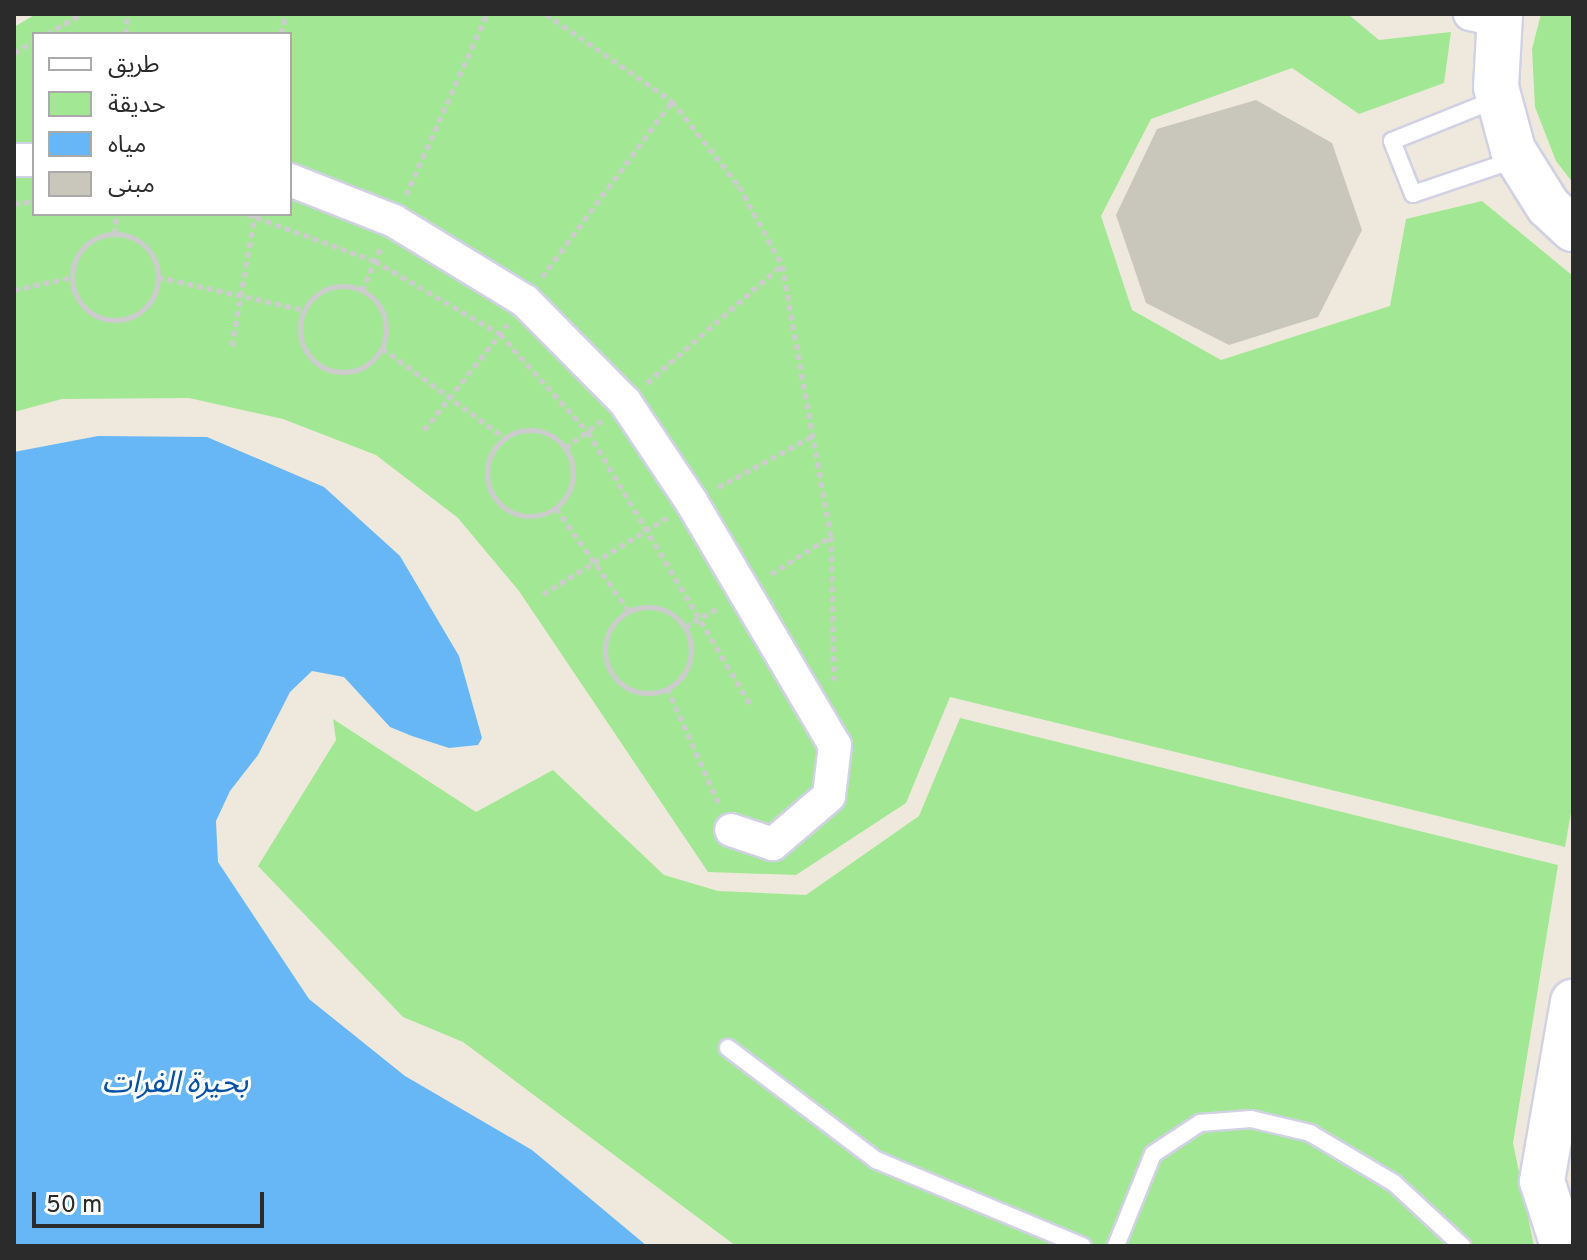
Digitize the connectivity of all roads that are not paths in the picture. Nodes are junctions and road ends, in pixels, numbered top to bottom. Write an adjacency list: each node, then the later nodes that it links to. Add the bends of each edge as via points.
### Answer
1 (1489, 16): 2 (main road)
2 (1499, 98): 3 (main road); 3 (lane, via 1392,141 1413,194)
3 (1519, 159): 5 (main road, via 1548,206)
4 (292, 181): 6 (street, via 394,221 525,301 625,402 691,501 835,745 829,796 773,844)
5 (1573, 229)
6 (731, 830)
7 (1573, 1002): 12 (main road, via 1542,1181)
8 (728, 1048): 9 (lane, via 876,1160)
9 (1083, 1246)
10 (1116, 1246): 11 (lane, via 1153,1154 1200,1123 1251,1119 1310,1133 1394,1183)
11 (1462, 1246)
12 (1563, 1246)

